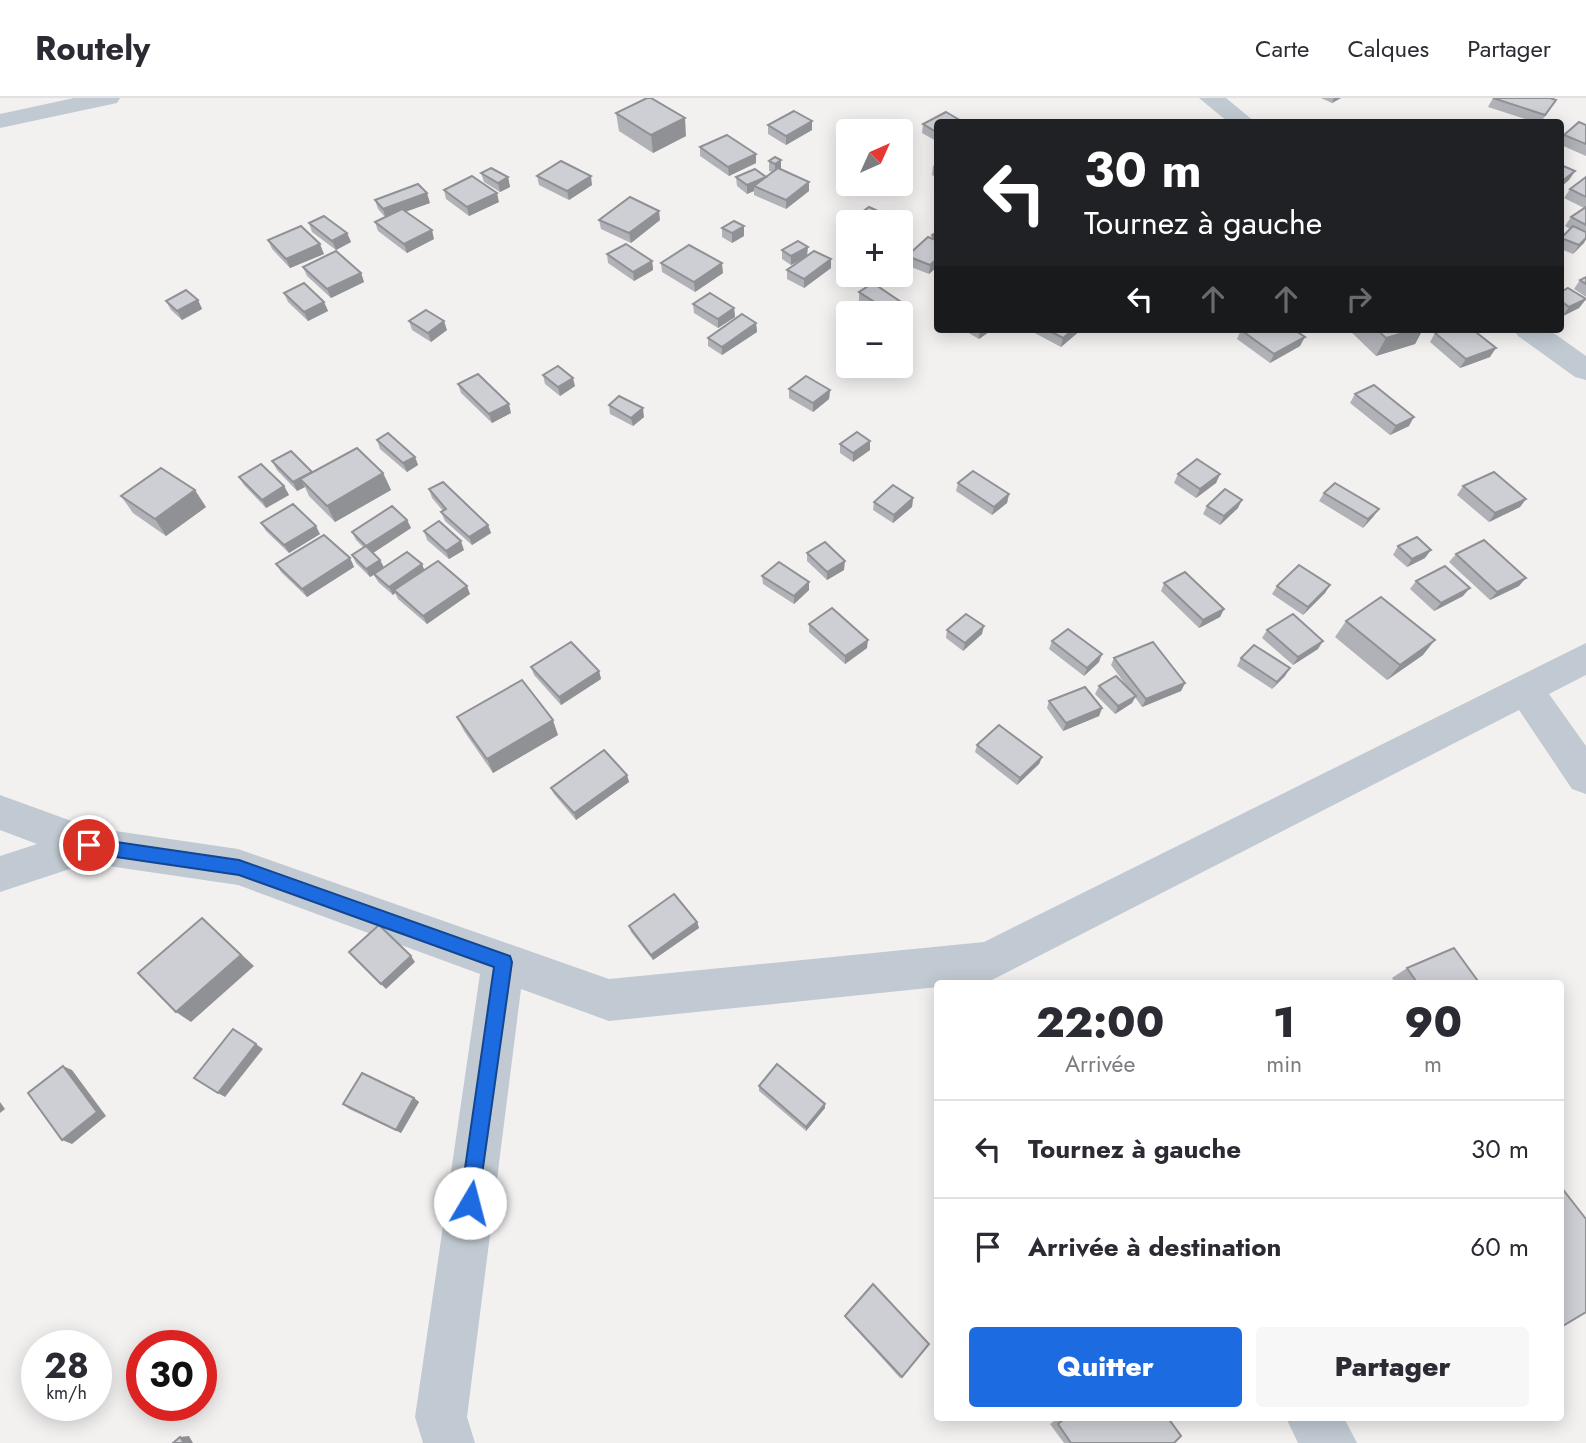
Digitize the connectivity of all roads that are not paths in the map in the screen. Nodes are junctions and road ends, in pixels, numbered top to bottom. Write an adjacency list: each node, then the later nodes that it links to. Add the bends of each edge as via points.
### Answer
1 (108, 98): 4 (street)
2 (1211, 98): 3 (street)
3 (1239, 119)
4 (0, 121)
5 (1534, 333): 6 (street)
6 (1586, 370)
7 (1586, 658): 8 (street)
8 (1525, 689): 9 (street); 14 (street)
9 (1586, 777)
10 (0, 812): 11 (street)
11 (89, 845): 12 (street); 13 (street, via 239,867)
12 (0, 874)
13 (503, 962): 14 (street, via 609,1000); 16 (street, via 441,1417)
14 (996, 973)
15 (1314, 1421): 17 (street)
16 (449, 1443)
17 (1331, 1443)

